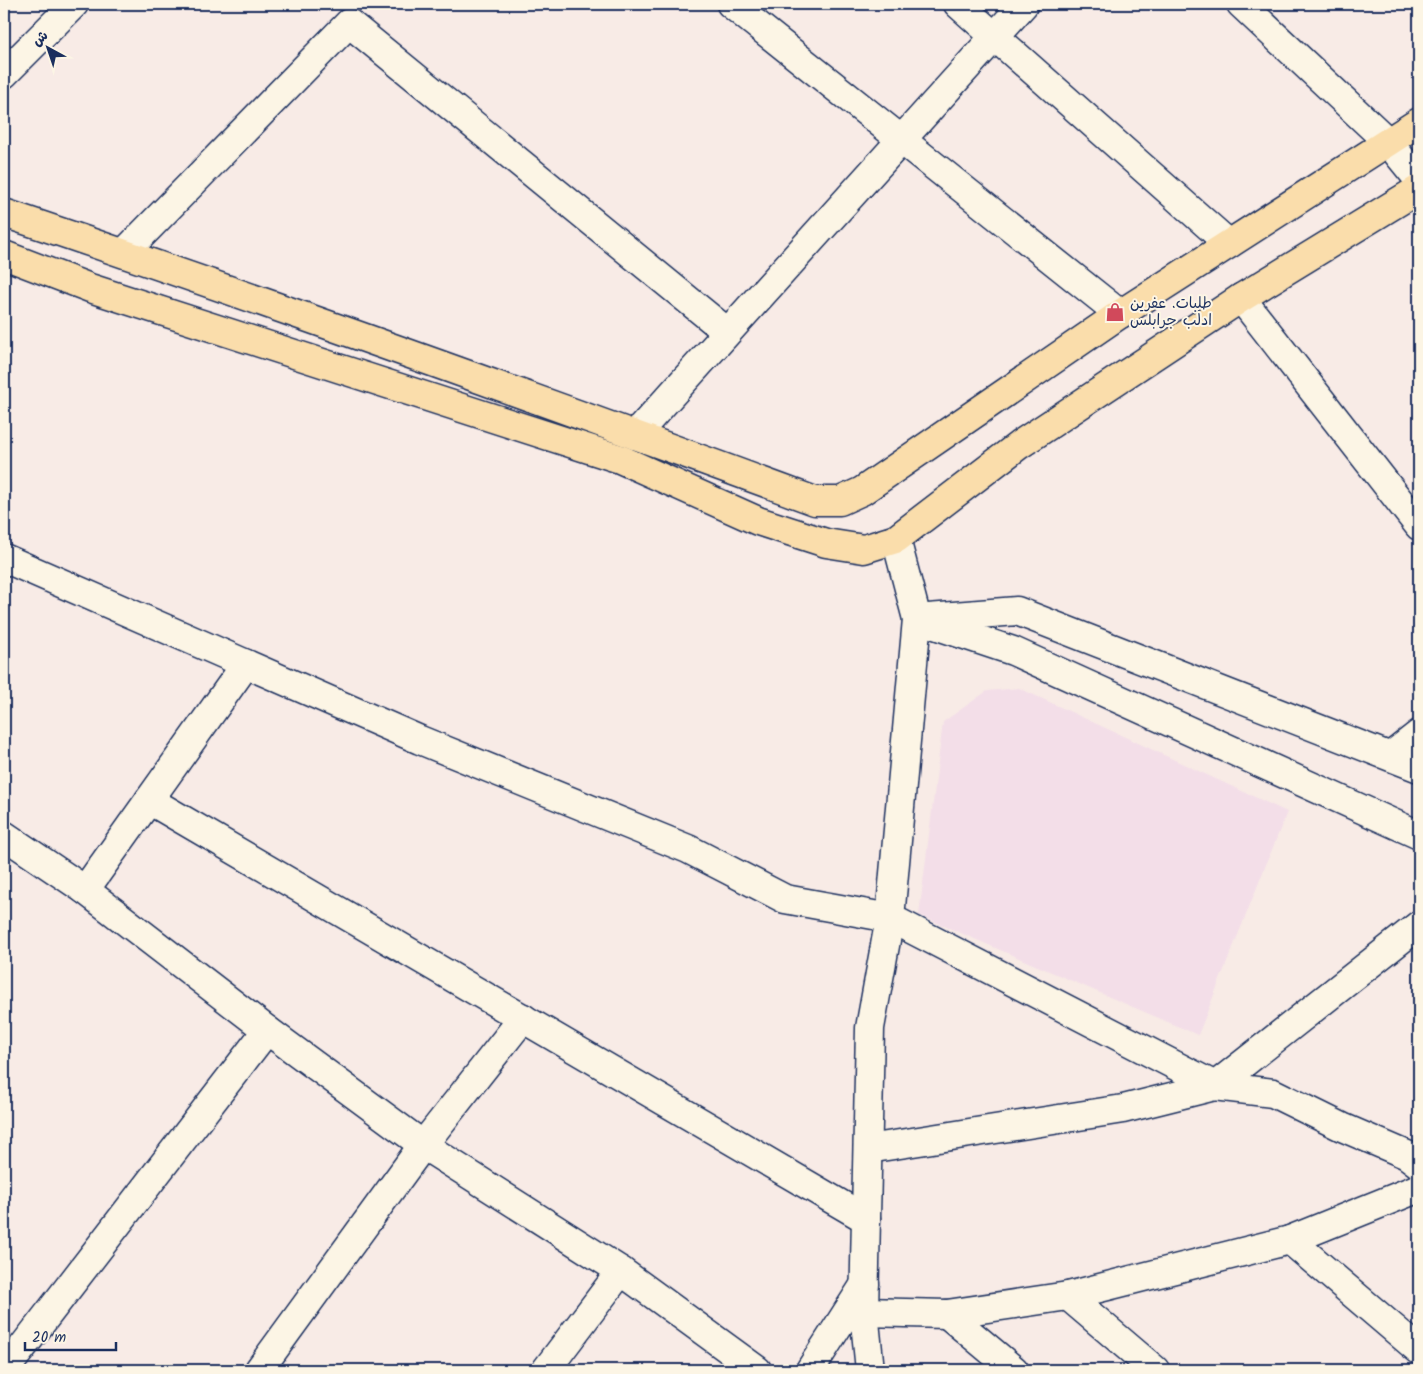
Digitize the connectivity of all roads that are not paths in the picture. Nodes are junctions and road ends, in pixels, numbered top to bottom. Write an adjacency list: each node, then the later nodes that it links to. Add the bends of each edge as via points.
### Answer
1 (74, 4): 7 (street)
2 (958, 4): 6 (street)
3 (1024, 4): 6 (street)
4 (1241, 4): 10 (street)
5 (745, 8): 9 (street)
6 (994, 36): 9 (street); 14 (street)
7 (4, 74)
8 (1419, 122): 10 (main road)
9 (901, 139): 18 (street); 19 (street)
10 (1388, 142): 11 (street); 14 (main road)
11 (1419, 180)
12 (1419, 189): 17 (main road)
13 (4, 213): 15 (main road)
14 (1230, 244): 18 (main road)
15 (124, 253): 19 (street, via 349,23); 20 (main road)
16 (4, 256): 22 (main road, via 90,288 620,459 758,521 826,543 864,549)
17 (1241, 298): 21 (street); 22 (main road, via 1019,445)
18 (1120, 314): 20 (main road, via 862,491 840,501 815,501)
19 (726, 331): 20 (street)
20 (635, 434)
21 (1419, 526)
22 (896, 539): 24 (street)
23 (4, 558): 25 (street)
24 (917, 619): 27 (street, via 1017,611); 31 (street, via 1013,652); 33 (street)
25 (246, 664): 29 (street); 33 (street, via 420,740 688,849 785,899)
26 (1419, 734): 27 (street)
27 (1391, 756): 28 (street)
28 (1419, 768)
29 (149, 800): 32 (street); 35 (street)
30 (4, 835): 32 (street)
31 (1419, 835)
32 (85, 890): 36 (street)
33 (890, 918): 37 (street); 39 (street, via 870,1028)
34 (1419, 925): 37 (street)
35 (523, 1018): 38 (street); 42 (street)
36 (267, 1030): 38 (street); 50 (street)
37 (1215, 1086): 39 (street, via 1123,1109); 40 (street, via 1273,1093 1407,1155)
38 (423, 1145): 44 (street); 51 (street)
39 (868, 1149): 42 (street)
40 (1419, 1164)
41 (1419, 1188): 43 (street)
42 (866, 1219): 45 (street)
43 (1290, 1240): 46 (street); 49 (street)
44 (622, 1271): 52 (street); 53 (street)
45 (865, 1284): 47 (street); 54 (street)
46 (1068, 1296): 48 (street); 57 (street)
47 (864, 1312): 48 (street); 55 (street)
48 (947, 1314): 56 (street)
49 (1419, 1350)
50 (5, 1370)
51 (259, 1370)
52 (546, 1370)
53 (757, 1370)
54 (810, 1370)
55 (870, 1370)
56 (1014, 1370)
57 (1154, 1370)

